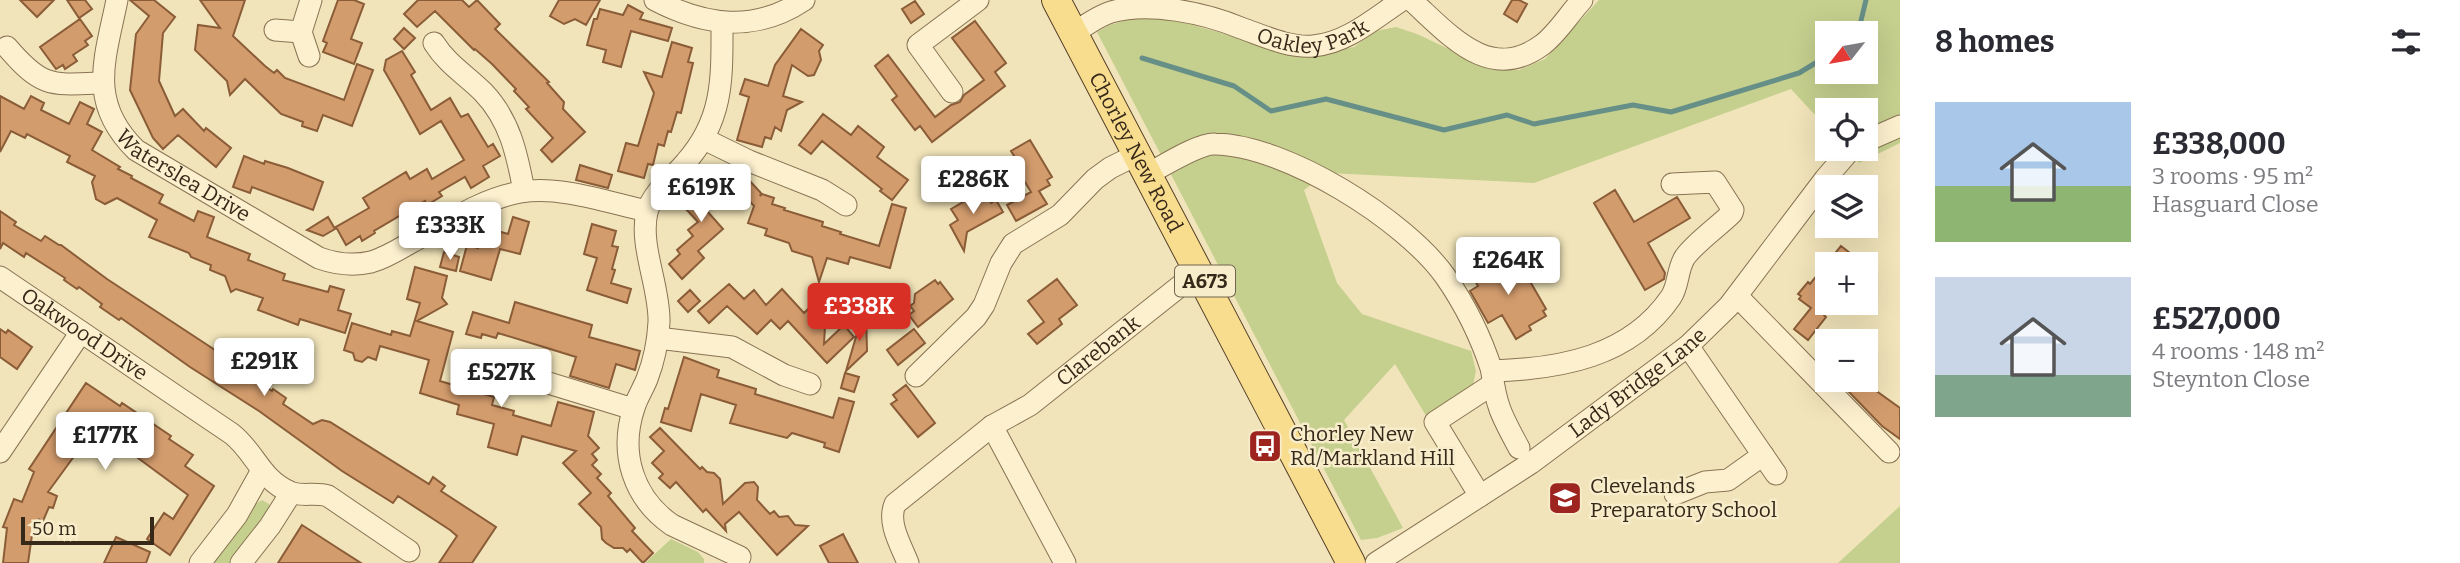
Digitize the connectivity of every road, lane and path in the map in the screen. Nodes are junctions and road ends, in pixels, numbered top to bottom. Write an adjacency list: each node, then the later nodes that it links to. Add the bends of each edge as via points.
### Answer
1 (117, 0): 18 (street, Waterslea Drive)
2 (311, 0): 13 (street)
3 (655, 0): 11 (street, via 677,12)
4 (804, 0): 11 (street, via 764,18)
5 (978, 0): 19 (street, via 918,45)
6 (1056, 0): 14 (main road, Chorley New Road / A673)
7 (1402, 0): 10 (street, Oakley Park, via 1342,39 1315,46 1273,40)
8 (1412, 0): 9 (street, via 1463,45 1489,59 1511,59 1544,44)
9 (1582, 0)
10 (1218, 10): 14 (street, Oakley Park, via 1137,8 1105,15)
11 (722, 23): 22 (street, via 720,91)
12 (275, 30): 13 (street)
13 (300, 32): 17 (street)
14 (1073, 33): 24 (main road, Chorley New Road / A673)
15 (434, 43): 26 (street, via 441,68 483,92 501,117 514,143)
16 (7, 47): 18 (street, via 18,73 51,84)
17 (309, 56)
18 (102, 83): 26 (street, Waterslea Drive, via 113,122 136,150 319,258 375,271 394,252 476,206)
19 (952, 92)
20 (1900, 126): 21 (street)
21 (1878, 136)
22 (704, 139): 27 (street, via 749,161 827,183); 28 (street, via 659,191)
23 (1841, 161): 31 (street, Lady Bridge Lane)
24 (1143, 164): 29 (main road, Chorley New Road / A673); 36 (street, via 1110,168 1060,215 1013,244 976,317); 37 (street, via 1177,158 1213,143 1261,152 1350,194 1397,228 1444,274 1473,321)
25 (1672, 184): 37 (street, via 1715,182 1733,210 1686,255 1673,295 1651,321 1602,353)
26 (524, 191): 28 (street, Waterslea Drive, via 567,194)
27 (846, 205)
28 (648, 211): 33 (street, via 645,228 658,303)
29 (1199, 271): 40 (street, Clarebank, via 1030,405); 56 (main road, Chorley New Road / A673)
30 (0, 277): 32 (street, Oakwood Drive)
31 (1737, 296): 34 (street, Lady Bridge Lane); 42 (street)
32 (81, 332): 43 (street); 45 (street, Oakwood Drive, via 232,434)
33 (657, 338): 38 (street, via 732,347 787,367); 39 (street, via 648,376)
34 (1688, 346): 44 (street); 49 (street, Lady Bridge Lane)
35 (493, 366): 39 (street, via 533,387)
36 (916, 376)
37 (1492, 378): 41 (street, via 1499,412); 49 (street, via 1435,422)
38 (810, 384)
39 (633, 409): 51 (street, via 629,460 643,498 672,525)
40 (992, 426): 54 (street, Clarebank, via 895,504 892,524); 55 (street)
41 (1519, 448)
42 (1889, 452)
43 (0, 453)
44 (1763, 455): 46 (street); 48 (street, via 1728,480 1706,482)
45 (261, 472): 47 (street, Oakwood Drive); 52 (street)
46 (1776, 474)
47 (291, 493): 50 (street, via 328,496); 53 (street)
48 (1675, 494)
49 (1480, 496): 57 (street, Lady Bridge Lane)
50 (412, 550)
51 (726, 556)
52 (200, 563)
53 (241, 563)
54 (908, 563)
55 (1065, 563)
56 (1351, 563)
57 (1376, 563)

